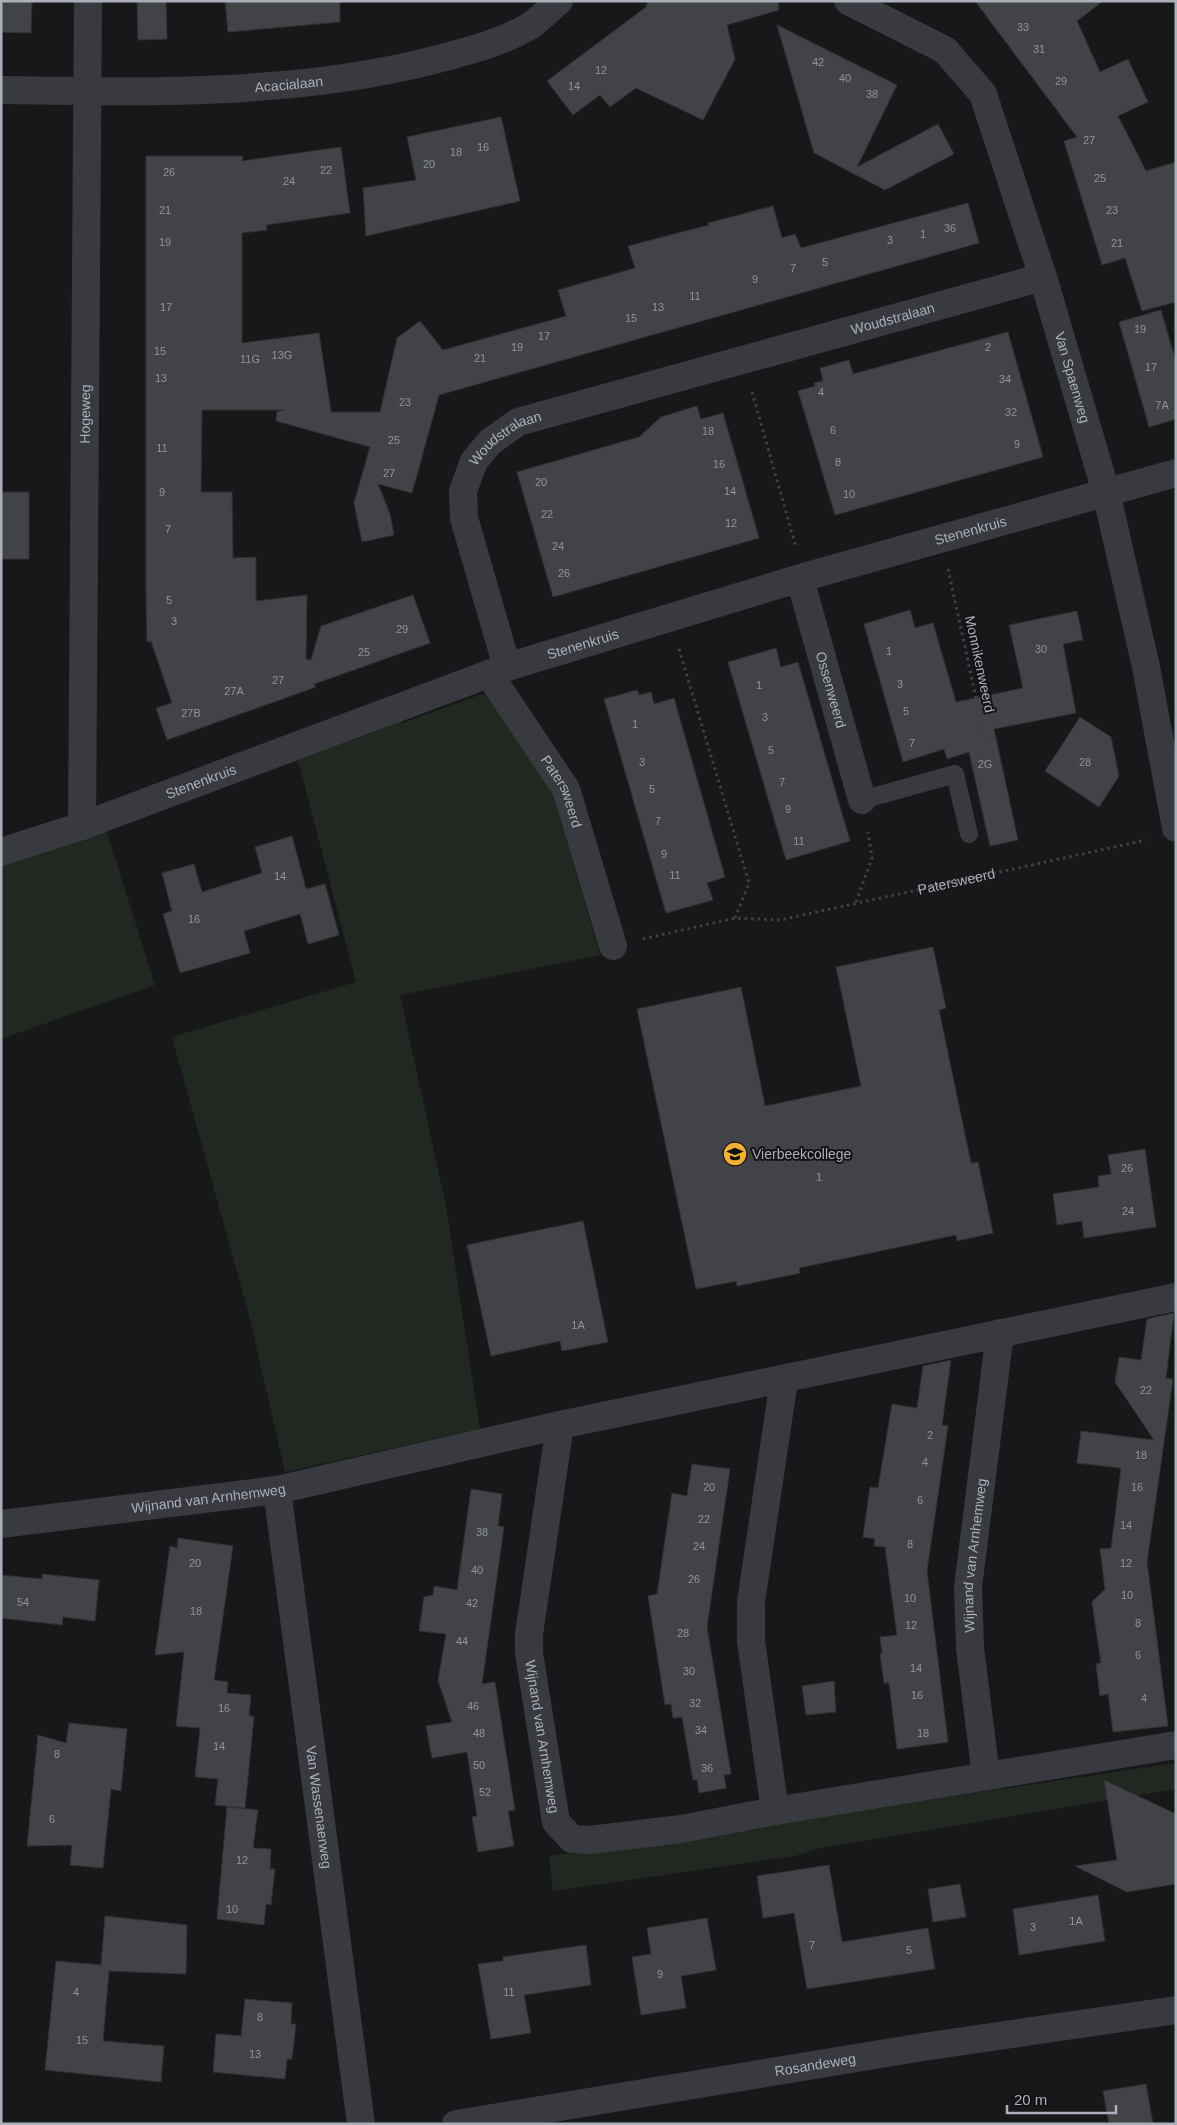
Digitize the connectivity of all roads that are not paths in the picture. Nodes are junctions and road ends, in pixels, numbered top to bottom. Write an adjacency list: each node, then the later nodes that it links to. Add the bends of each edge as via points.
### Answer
1 (88, 1): 5 (street, Hogeweg)
2 (559, 1): 5 (street, Acacialaan, via 530,25 482,48 402,68 270,87)
3 (848, 1): 6 (street, Van Spaenweg, via 945,50 983,94)
4 (1, 90): 5 (street, Acacialaan)
5 (88, 91): 12 (street, Hogeweg)
6 (1043, 277): 8 (street, Van Spaenweg); 10 (street, Woudstralaan, via 518,422 490,442 474,461 463,491 464,518)
7 (1176, 473): 8 (street, Stenenkruis)
8 (1106, 492): 9 (street, Stenenkruis); 13 (street, Van Spaenweg, via 1146,667)
9 (802, 578): 10 (street, Stenenkruis); 11 (street, Ossenweerd)
10 (498, 671): 12 (street, Stenenkruis); 16 (street, Patersweerd, via 566,789)
11 (862, 800): 14 (lane, via 956,774)
12 (82, 826): 15 (street, Stenenkruis)
13 (1176, 828)
14 (969, 834)
15 (1, 852)
16 (613, 946)
17 (1176, 1297): 18 (street, Wijnand van Arnhemweg)
18 (1000, 1333): 19 (street, Wijnand van Arnhemweg); 24 (street, Wijnand van Arnhemweg, via 968,1587 970,1648)
19 (784, 1380): 20 (street, Wijnand van Arnhemweg); 25 (street, via 751,1612 751,1641)
20 (560, 1425): 21 (street, Wijnand van Arnhemweg); 25 (street, Wijnand van Arnhemweg, via 529,1634 529,1653 556,1822 572,1839 590,1840 681,1828)
21 (277, 1490): 22 (street, Wijnand van Arnhemweg); 27 (street, Van Wassenaerweg)
22 (1, 1524)
23 (1176, 1745): 24 (street, Wijnand van Arnhemweg)
24 (986, 1776): 25 (street, Wijnand van Arnhemweg)
25 (775, 1810)
26 (1176, 2010): 28 (street, Rosandeweg, via 923,2047)
27 (361, 2124)
28 (456, 2124)

